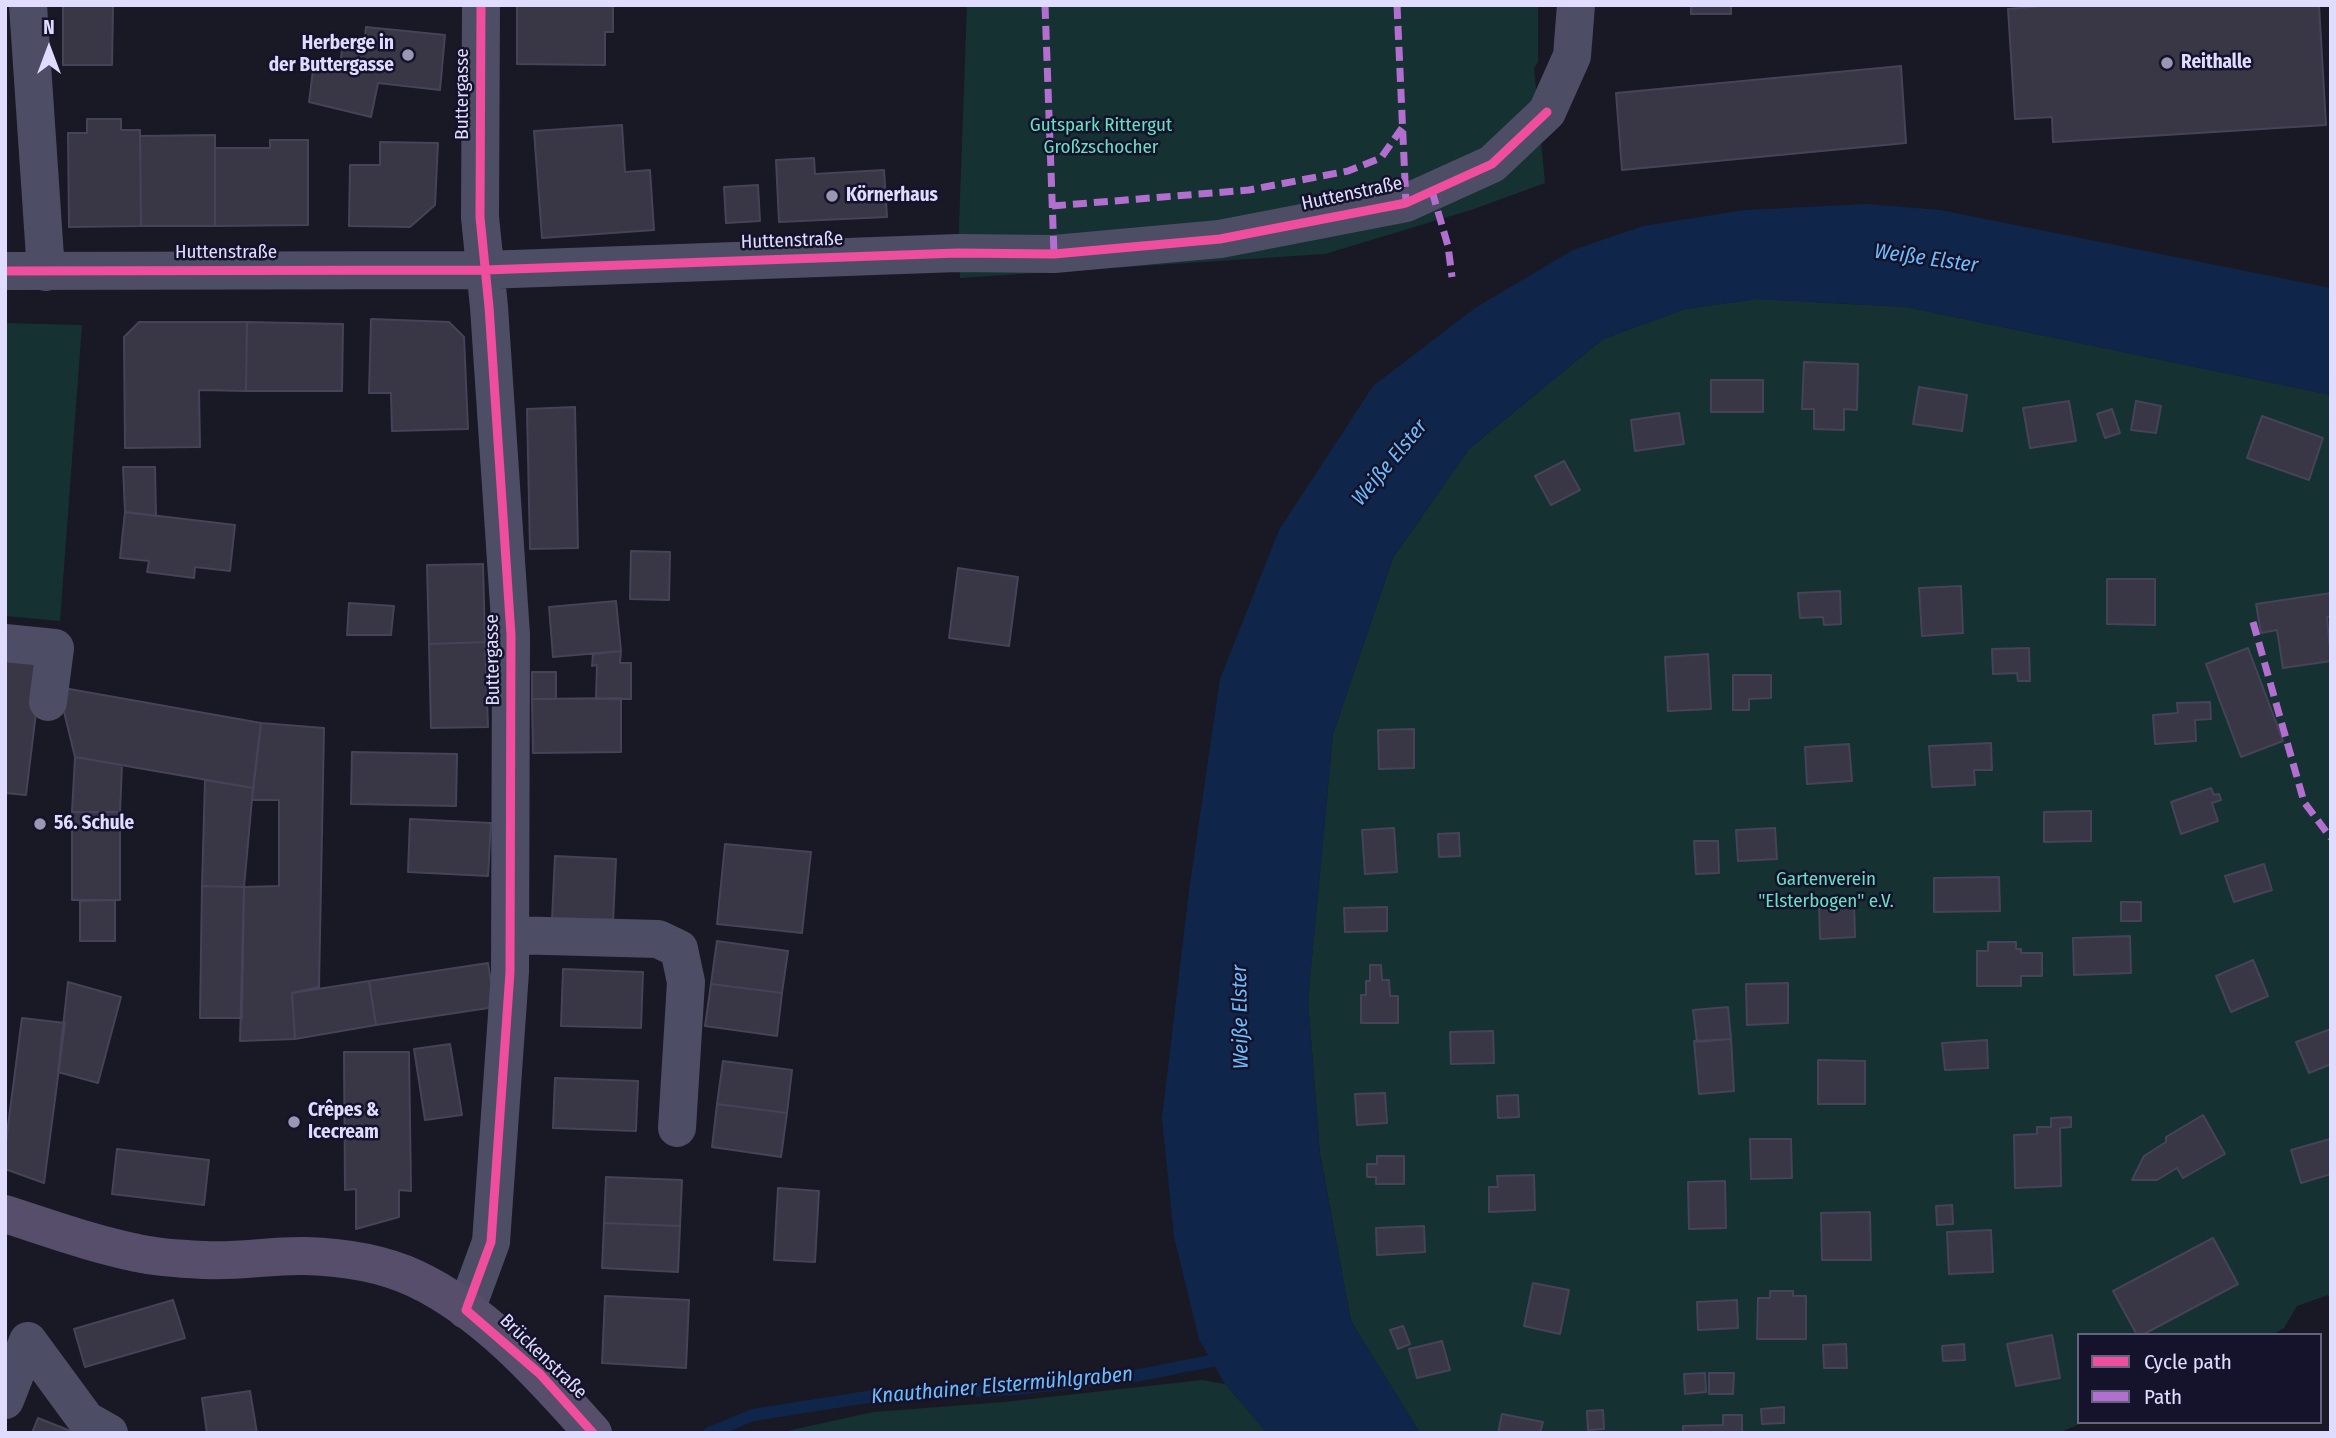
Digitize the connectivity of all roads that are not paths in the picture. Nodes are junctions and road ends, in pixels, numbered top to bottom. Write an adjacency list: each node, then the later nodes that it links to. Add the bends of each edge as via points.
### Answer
1 (28, 5): 6 (street)
2 (481, 5): 4 (street, Buttergasse, via 480,217)
3 (1576, 5): 4 (street, Huttenstraße, via 1572,57 1547,111 1492,164 1406,203 1220,239 1054,254 958,253)
4 (485, 270): 6 (street, Huttenstraße); 9 (street, Buttergasse, via 511,635)
5 (5, 271): 6 (street, Huttenstraße)
6 (46, 272)
7 (5, 642): 8 (street, via 55,648)
8 (48, 702)
9 (510, 935): 10 (street, via 658,939 679,949 686,982); 12 (street, Buttergasse, via 491,1242)
10 (677, 1128)
11 (5, 1214): 12 (main road, Brückenstraße, via 139,1254 208,1260 305,1256 363,1262 414,1278)
12 (466, 1310): 15 (main road, Brückenstraße, via 540,1374)
13 (5, 1400): 14 (street, via 28,1341 86,1420)
14 (109, 1433)
15 (593, 1433)

